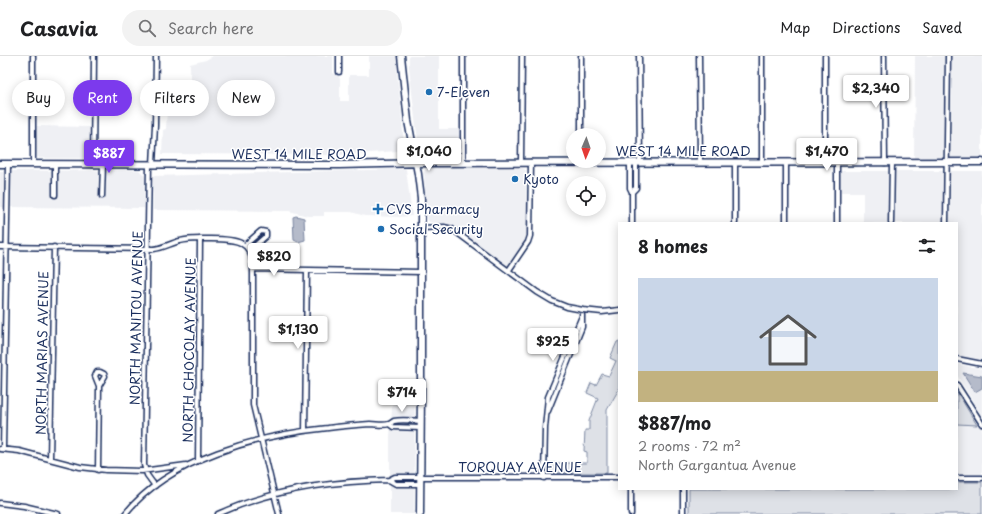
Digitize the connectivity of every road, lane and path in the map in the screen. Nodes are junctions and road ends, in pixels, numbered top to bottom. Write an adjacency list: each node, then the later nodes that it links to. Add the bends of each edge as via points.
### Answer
1 (34, 56): 36 (street)
2 (94, 56): 38 (street)
3 (156, 56): 40 (street, NORTH MANITOU AVENUE, via 155,125)
4 (339, 56): 15 (street)
5 (401, 56): 23 (main road, via 408,121)
6 (463, 56): 24 (street)
7 (522, 56): 17 (street)
8 (581, 56): 16 (street)
9 (640, 56): 21 (street)
10 (699, 56): 25 (street)
11 (762, 56): 27 (street)
12 (825, 56): 29 (street)
13 (884, 56): 31 (street)
14 (948, 56): 33 (street)
15 (339, 72)
16 (580, 128)
17 (521, 162): 18 (main road, WEST 14 MILE ROAD); 24 (main road, WEST 14 MILE ROAD)
18 (530, 162): 19 (main road, WEST 14 MILE ROAD); 59 (street, via 530,236)
19 (566, 162)
20 (606, 162): 21 (main road, WEST 14 MILE ROAD)
21 (635, 162): 25 (main road, WEST 14 MILE ROAD); 43 (street, via 630,188)
22 (982, 162): 33 (main road, WEST 14 MILE ROAD)
23 (416, 163): 24 (main road, WEST 14 MILE ROAD); 40 (main road, WEST 14 MILE ROAD, via 339,166); 49 (main road, via 421,198)
24 (463, 163)
25 (700, 163): 26 (main road, WEST 14 MILE ROAD)
26 (735, 163): 27 (main road, WEST 14 MILE ROAD); 44 (street)
27 (762, 163): 28 (main road, WEST 14 MILE ROAD)
28 (786, 163): 29 (main road, WEST 14 MILE ROAD); 45 (street)
29 (825, 163): 30 (main road, WEST 14 MILE ROAD)
30 (837, 163): 31 (main road, WEST 14 MILE ROAD); 46 (street)
31 (885, 163): 32 (main road, WEST 14 MILE ROAD)
32 (892, 163): 33 (main road, WEST 14 MILE ROAD); 47 (street)
33 (946, 163): 48 (street)
34 (0, 164): 35 (main road, WEST 14 MILE ROAD)
35 (8, 164): 36 (main road, WEST 14 MILE ROAD); 53 (street)
36 (33, 164): 37 (main road, WEST 14 MILE ROAD)
37 (55, 164): 38 (main road, WEST 14 MILE ROAD); 41 (street)
38 (93, 165): 39 (main road, WEST 14 MILE ROAD)
39 (103, 165): 40 (main road, WEST 14 MILE ROAD); 42 (street)
40 (151, 165): 55 (street, NORTH MANITOU AVENUE)
41 (55, 195)
42 (102, 196)
43 (632, 222)
44 (735, 222)
45 (786, 222)
46 (838, 222)
47 (891, 222)
48 (946, 222)
49 (421, 228): 59 (street, via 452,229); 60 (main road)
50 (200, 239): 51 (street, via 230,239); 55 (street, via 181,240 162,248); 74 (street, NORTH CHOCOLAY AVENUE)
51 (245, 245): 56 (street); 56 (street, via 261,231 266,232 266,236)
52 (0, 247): 53 (street)
53 (6, 247): 54 (street); 63 (street)
54 (54, 247): 55 (street); 73 (street, NORTH MARIAS AVENUE)
55 (148, 248): 77 (street, NORTH MANITOU AVENUE)
56 (250, 251): 57 (street)
57 (253, 269): 58 (street); 71 (street, via 252,399)
58 (307, 270): 60 (street); 70 (street)
59 (509, 270): 61 (street, via 545,297 567,307)
60 (421, 272): 68 (main road)
61 (582, 310): 62 (street); 79 (street, via 582,316 550,392 546,413)
62 (618, 310)
63 (2, 350): 72 (street)
64 (958, 359): 65 (street)
65 (982, 364)
66 (100, 386): 76 (street)
67 (958, 387): 69 (street)
68 (421, 424): 70 (street, via 394,421 389,424); 82 (main road)
69 (982, 424)
70 (305, 431): 71 (street)
71 (261, 440): 74 (street); 86 (street)
72 (2, 449): 73 (street)
73 (50, 459): 76 (street)
74 (198, 461): 75 (street)
75 (189, 464): 77 (street); 83 (street)
76 (98, 470): 77 (street)
77 (145, 470): 83 (street)
78 (618, 477): 79 (street, TORQUAY AVENUE)
79 (544, 478): 82 (street, TORQUAY AVENUE)
80 (958, 478): 81 (street)
81 (982, 478)
82 (421, 481): 86 (street, TORQUAY AVENUE, via 395,478 346,482 302,488); 92 (main road)
83 (154, 486): 89 (street)
84 (631, 490): 93 (street)
85 (683, 490): 94 (street)
86 (275, 495): 90 (street, TORQUAY AVENUE); 91 (street)
87 (0, 503): 88 (street)
88 (58, 514)
89 (125, 514)
90 (218, 514)
91 (279, 514)
92 (420, 514)
93 (631, 514)
94 (683, 514)

